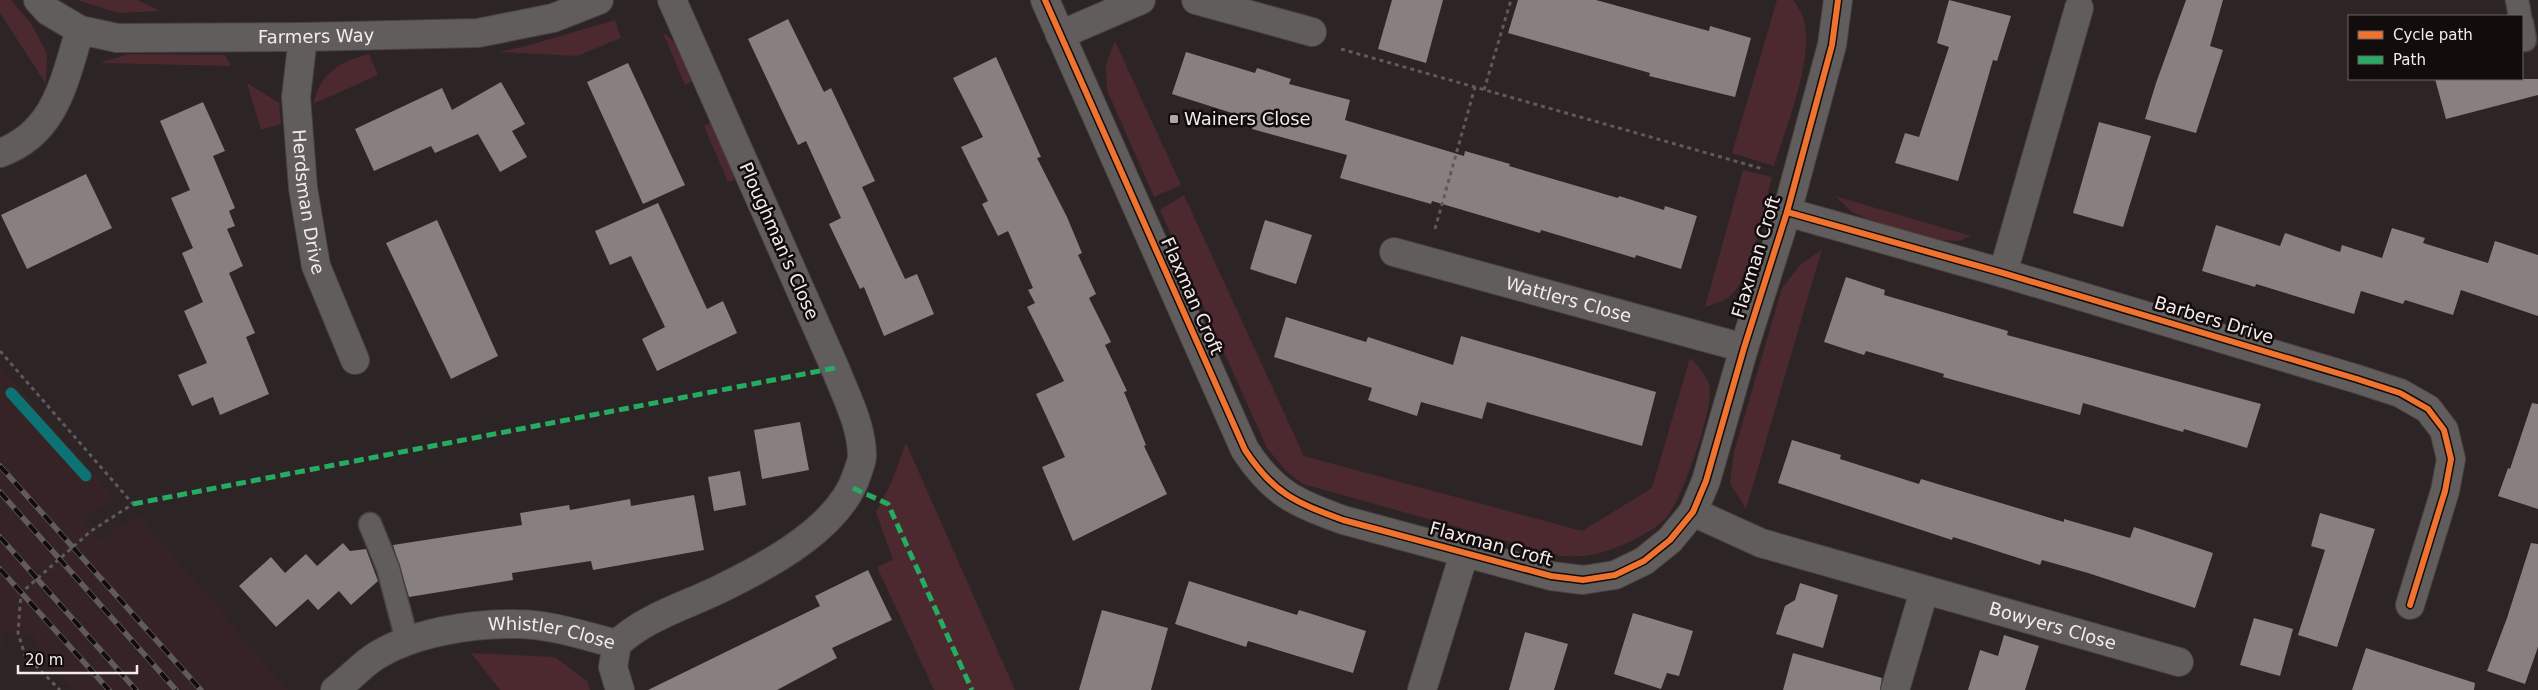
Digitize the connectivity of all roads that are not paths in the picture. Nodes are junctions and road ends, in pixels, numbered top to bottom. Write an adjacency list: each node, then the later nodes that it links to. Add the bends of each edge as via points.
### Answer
1 (38, 0): 11 (street, Farmers Way, via 48,11)
2 (599, 0): 14 (street, Farmers Way, via 553,18 478,34)
3 (672, 0): 21 (street, Ploughman's Close, via 835,368 858,429 862,457)
4 (1045, 0): 13 (street, Flaxman Croft)
5 (1141, 0): 13 (street)
6 (1196, 0): 12 (street)
7 (1838, 0): 16 (street, Flaxman Croft, via 1832,45)
8 (2517, 0): 10 (lane)
9 (2079, 8): 18 (street)
10 (2520, 15)
11 (80, 30): 14 (street, Farmers Way, via 117,38); 15 (street, via 58,101 40,129 14,148)
12 (1312, 32)
13 (1060, 35): 24 (street, Flaxman Croft, via 1244,450 1258,470 1278,491 1310,507 1343,520)
14 (303, 37): 20 (street, Herdsman Drive, via 296,97 303,188 316,266)
15 (0, 153)
16 (1786, 212): 18 (street, Barbers Drive); 19 (street, Flaxman Croft)
17 (1394, 252): 19 (street, Wattlers Close)
18 (2003, 273): 26 (street, Barbers Drive, via 2366,381 2400,393 2428,408 2444,430 2451,459 2445,491)
19 (1744, 348): 22 (street, Flaxman Croft, via 1706,481)
20 (355, 360)
21 (853, 488): 28 (street, Whistler Close, via 836,514 798,544 726,587 633,629)
22 (1693, 512): 24 (street, Flaxman Croft, via 1670,540 1644,561 1615,575 1583,580 1552,576); 25 (street, Bowyers Close, via 1761,543)
23 (370, 524): 27 (lane, via 388,568)
24 (1464, 554): 32 (street)
25 (1924, 591): 29 (street, Bowyers Close); 33 (street)
26 (2410, 606)
27 (407, 640): 28 (street, Whistler Close, via 462,628 517,623); 30 (street, Whistler Close, via 373,658)
28 (618, 644): 31 (street, via 614,667)
29 (2179, 662)
30 (335, 690)
31 (620, 690)
32 (1422, 690)
33 (1895, 690)

